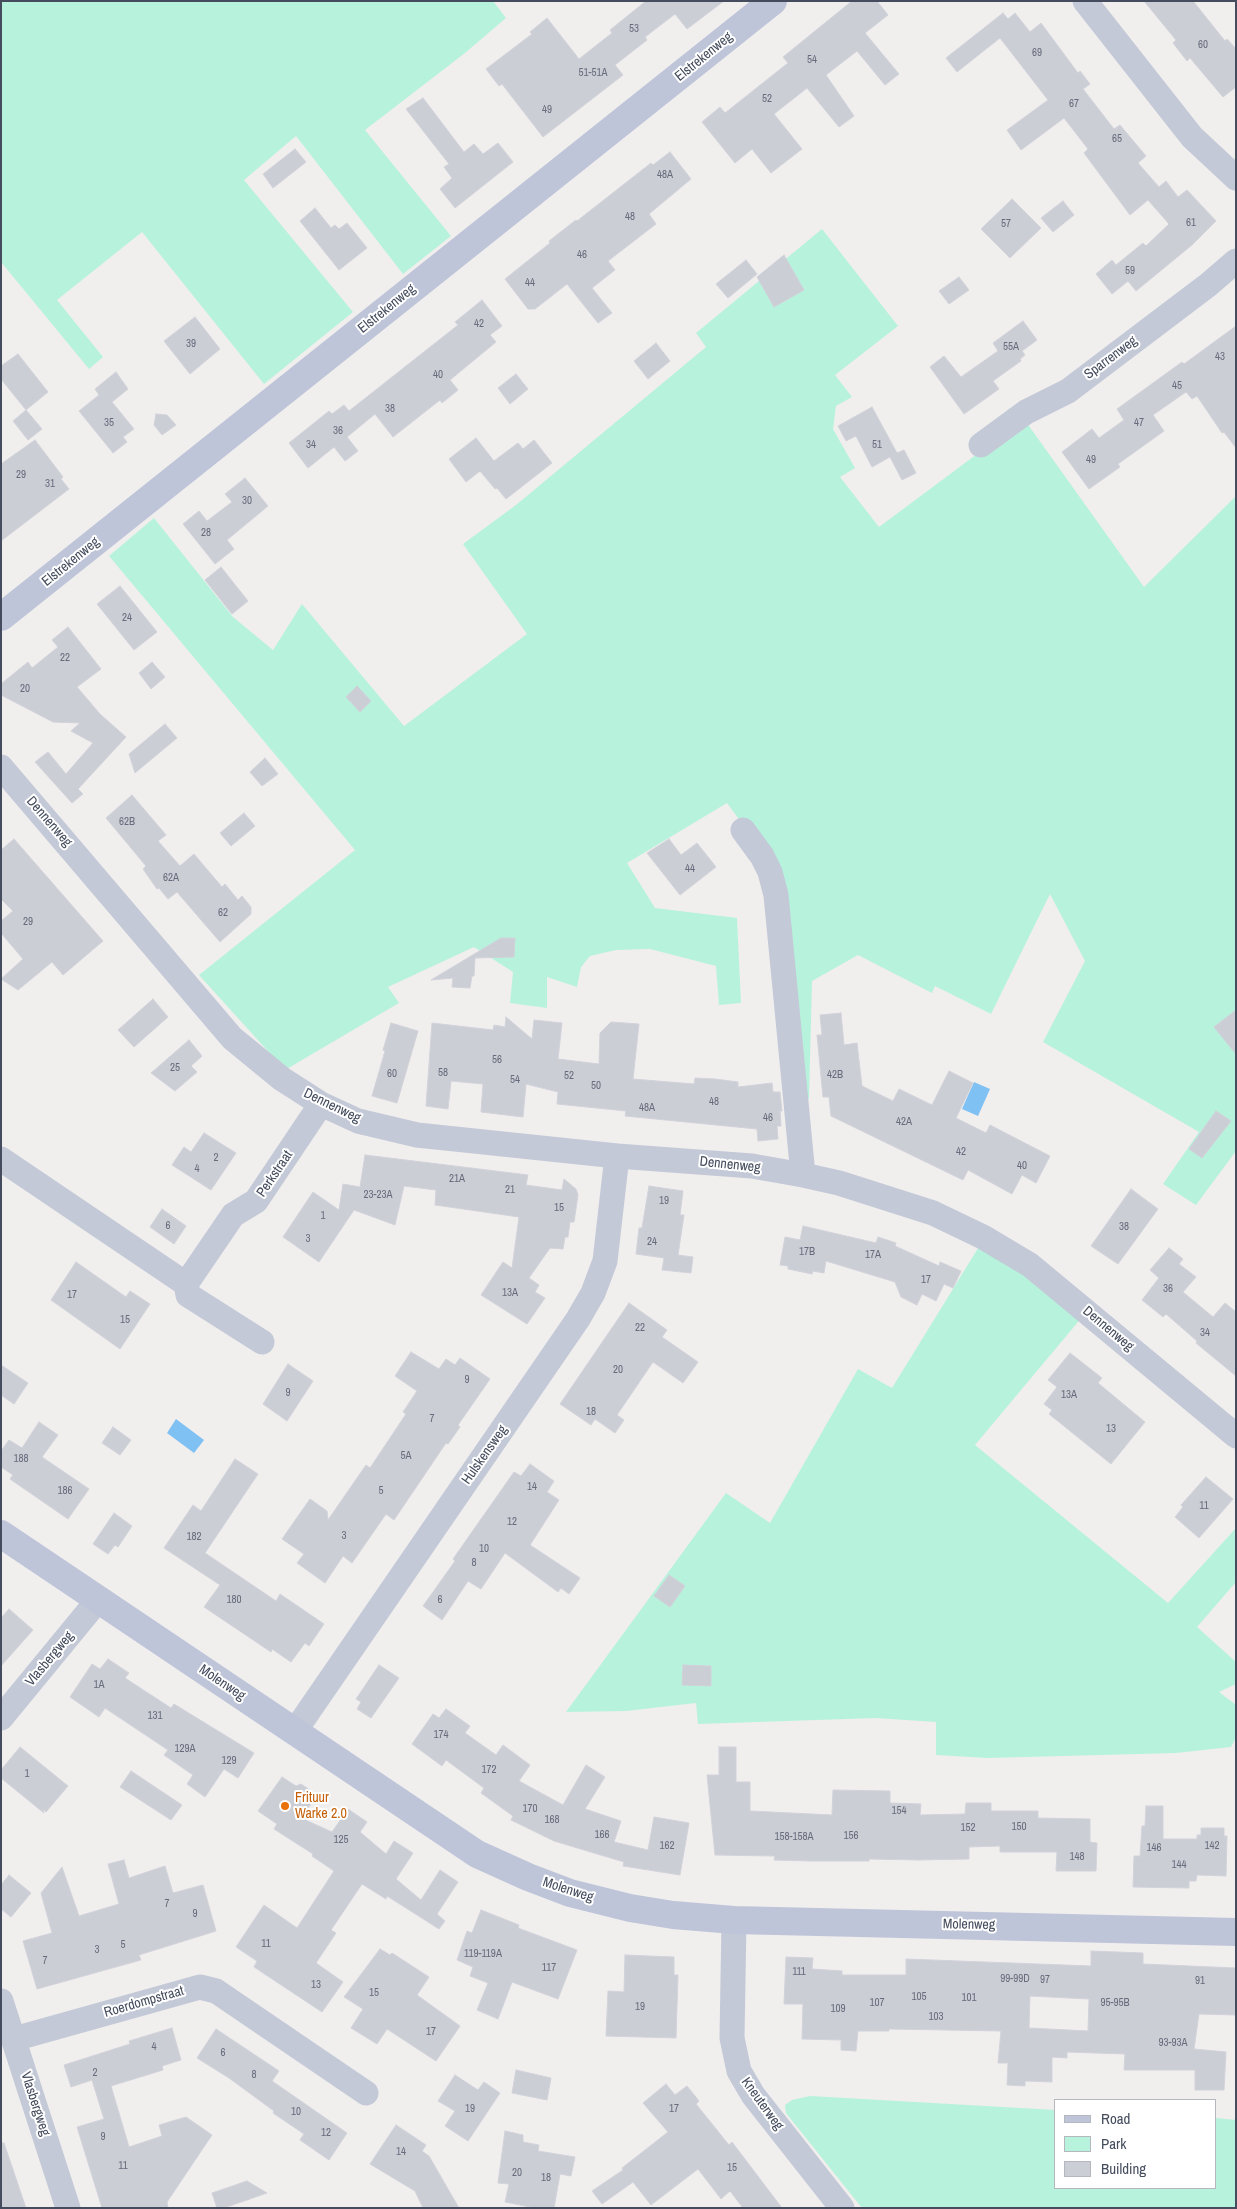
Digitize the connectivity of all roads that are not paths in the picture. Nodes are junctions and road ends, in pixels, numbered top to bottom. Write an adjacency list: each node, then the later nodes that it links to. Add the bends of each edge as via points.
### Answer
1 (773, 1): 6 (street, Elstrekenweg)
2 (1085, 1): 3 (street, via 1192,137)
3 (1236, 178)
4 (1236, 261): 5 (street, Sparrenweg, via 1068,391 1026,412)
5 (980, 445)
6 (1, 617)
7 (1, 767): 9 (street, Dennenweg, via 232,1038 282,1079)
8 (742, 830): 12 (street, via 762,856 776,895)
9 (321, 1104): 10 (street, Dennenweg, via 358,1121 417,1136); 13 (street, Perkstraat, via 256,1201 233,1215)
10 (618, 1156): 12 (street, Dennenweg, via 752,1166); 19 (street, Hulskensweg, via 605,1261 582,1313)
11 (1, 1159): 13 (street)
12 (803, 1175): 15 (street, Dennenweg, via 933,1213 1030,1265)
13 (186, 1284): 14 (street, via 188,1294)
14 (262, 1342)
15 (1236, 1436)
16 (1, 1534): 17 (street, Molenweg)
17 (98, 1600): 18 (street, Vlasbergweg); 19 (street, Molenweg)
18 (1, 1718)
19 (295, 1731): 20 (street, Molenweg, via 477,1854 528,1877 570,1893 630,1908)
20 (734, 1920): 21 (street, Molenweg); 26 (street, Kneuterweg, via 732,2038 739,2071 753,2096)
21 (1236, 1932)
22 (1, 2001): 23 (street, Vlasbergweg)
23 (14, 2039): 24 (street, Roerdompstraat, via 200,1988 216,1991); 25 (street, Vlasbergweg)
24 (366, 2093)
25 (68, 2208)
26 (842, 2208)

